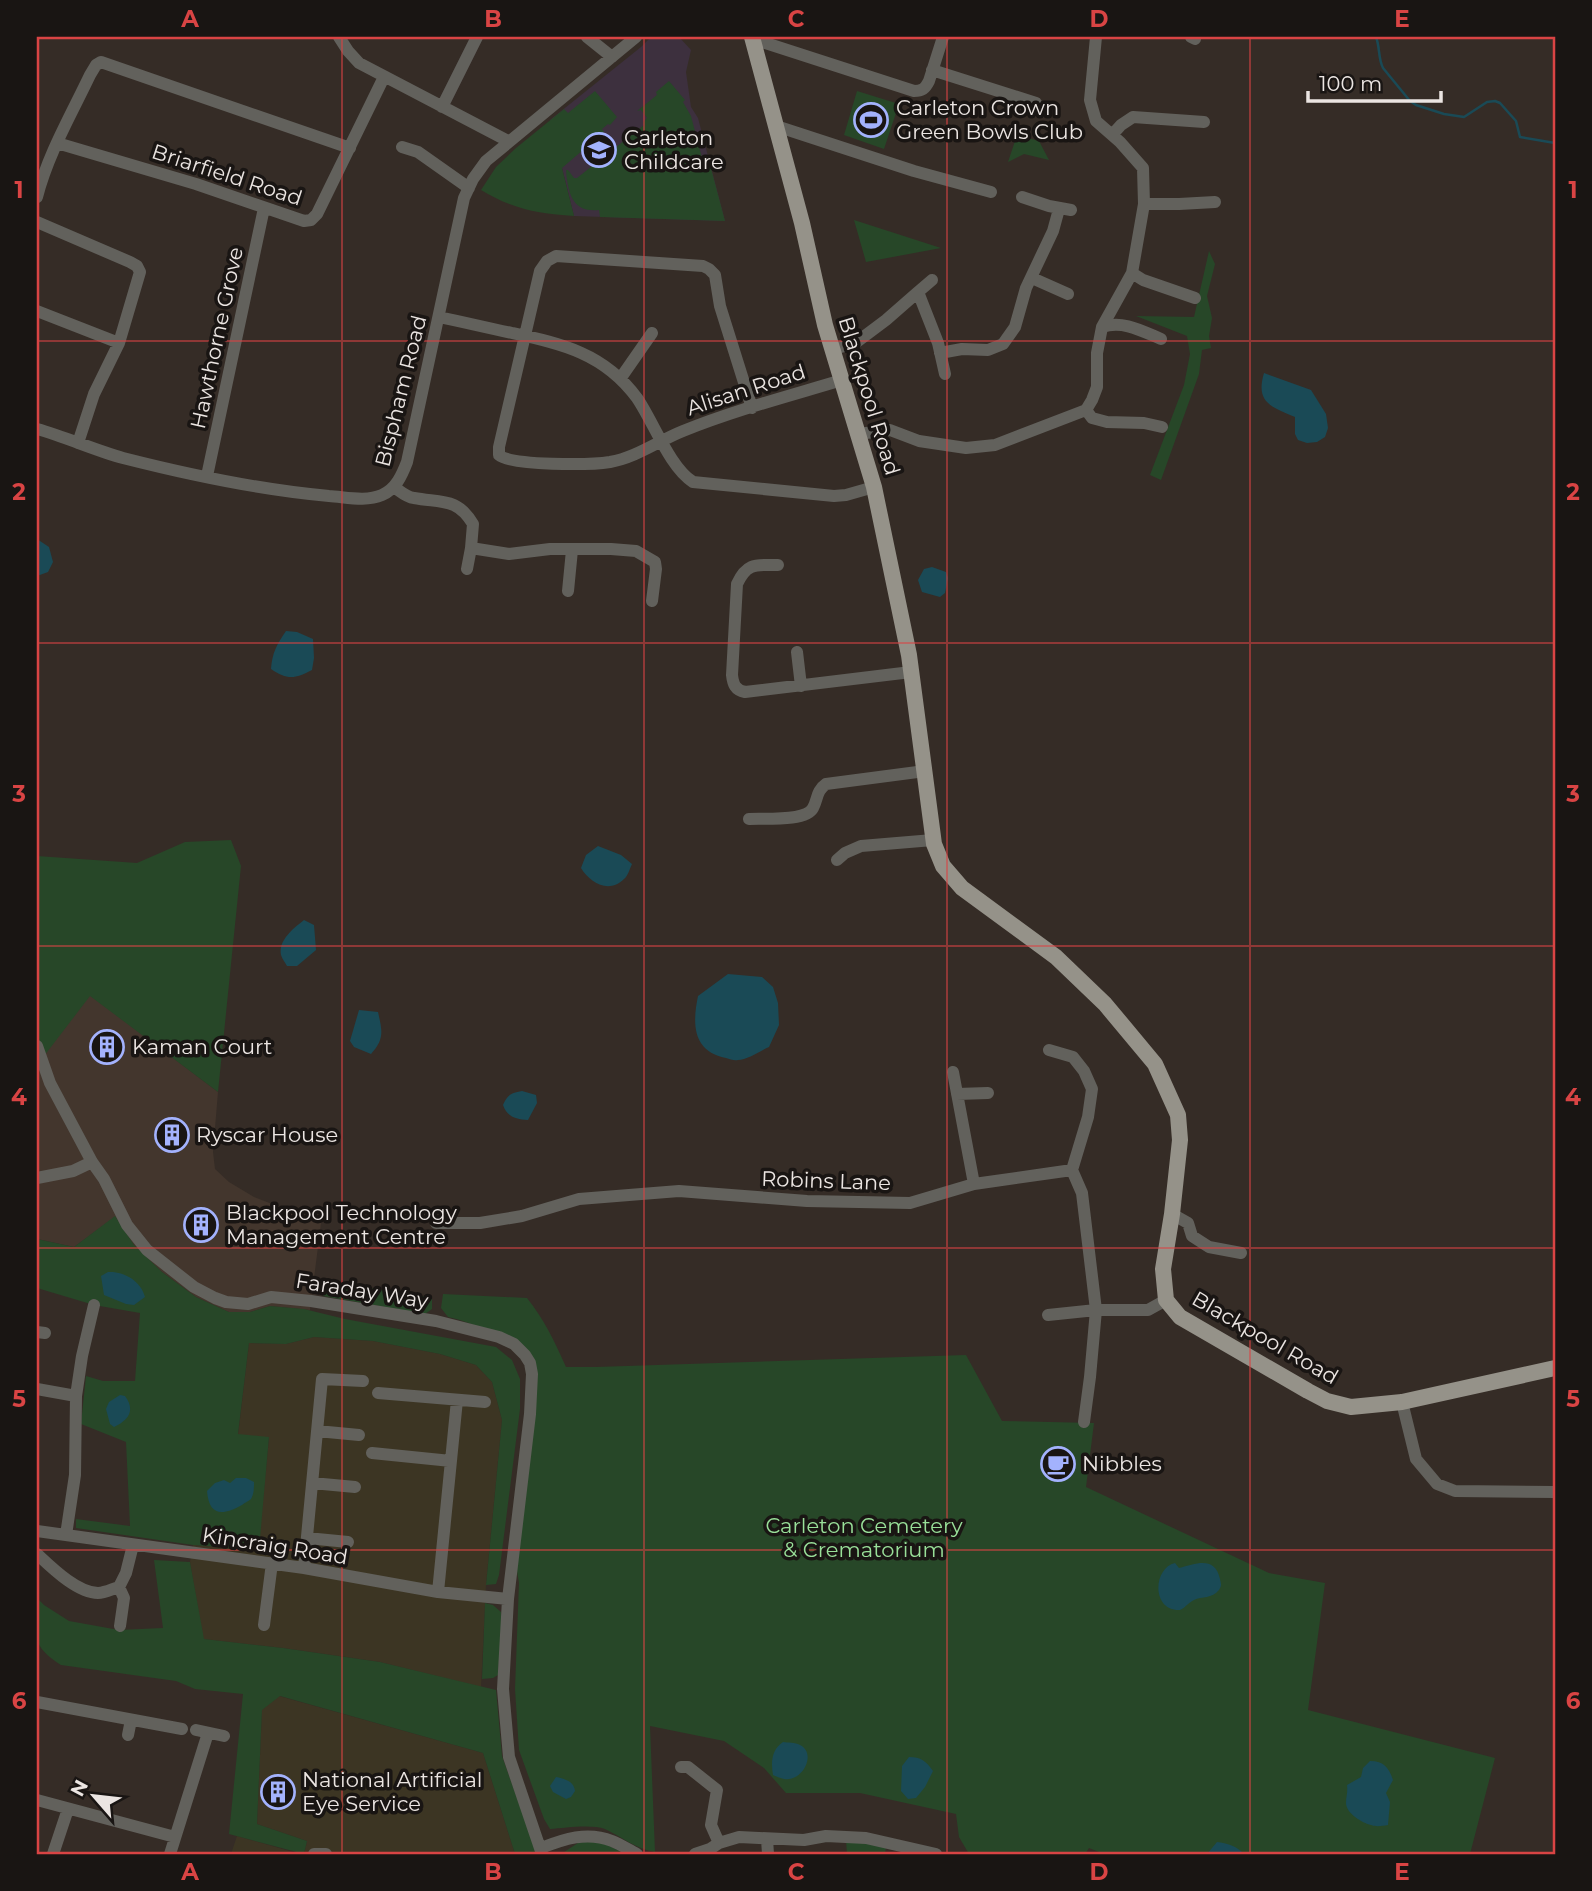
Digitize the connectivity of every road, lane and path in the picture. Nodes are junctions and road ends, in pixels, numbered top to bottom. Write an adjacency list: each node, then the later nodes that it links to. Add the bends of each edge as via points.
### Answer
1 (339, 37): 10 (street, via 359,63)
2 (477, 37): 12 (street)
3 (587, 37): 8 (street)
4 (636, 37): 8 (street, Bispham Road)
5 (943, 37): 9 (street)
6 (1096, 37): 15 (street, via 1090,100 1096,121)
7 (752, 38): 9 (street, via 914,91 925,88); 14 (main road, Blackpool Road)
8 (612, 57): 16 (street, Bispham Road)
9 (932, 70): 11 (street)
10 (384, 77): 12 (street); 19 (street, Briarfield Road)
11 (1036, 103)
12 (442, 107): 16 (street)
13 (1204, 122): 15 (street, via 1133,117)
14 (776, 126): 21 (street); 41 (main road, Blackpool Road)
15 (1112, 135): 25 (street, via 1143,168)
16 (508, 141): 20 (street, Bispham Road, via 486,161)
17 (57, 143): 19 (street, via 96,65 105,62); 22 (street); 26 (street, Briarfield Road)
18 (402, 147): 20 (street, via 418,152)
19 (351, 148): 26 (street, Briarfield Road, via 312,220)
20 (469, 188): 35 (street, Bispham Road)
21 (991, 192)
22 (37, 197)
23 (1022, 197): 29 (street, via 1065,209)
24 (1214, 202): 25 (street)
25 (1144, 204): 28 (street)
26 (264, 208): 53 (street, Hawthorne Grove)
27 (37, 222): 40 (street, via 137,266 140,272)
28 (1132, 273): 33 (street); 36 (street)
29 (1031, 278): 32 (street); 42 (street, via 1015,327 1003,344 988,350)
30 (932, 280): 31 (street)
31 (918, 292): 41 (street, via 854,344); 42 (street)
32 (1068, 294)
33 (1195, 298)
34 (37, 311): 40 (street)
35 (439, 317): 38 (street); 54 (street, Bispham Road, via 407,462)
36 (1102, 327): 39 (street, via 1129,326); 47 (street, via 1097,387)
37 (653, 333): 44 (street)
38 (526, 336): 44 (street, via 584,353); 46 (street, via 540,271 551,257 704,266 715,275); 51 (street, Alisan Road, via 499,447 502,458 549,464 609,463)
39 (1161, 339)
40 (119, 343): 52 (street, via 94,394)
41 (832, 349): 45 (main road, Blackpool Road)
42 (940, 353): 43 (street)
43 (945, 374)
44 (620, 379): 51 (street, via 638,399)
45 (842, 380): 46 (street, Alisan Road); 50 (main road, Blackpool Road)
46 (752, 408): 51 (street, Alisan Road)
47 (1086, 410): 48 (street, via 1092,418 1107,422); 50 (street, via 995,445 966,448 919,441 890,430)
48 (1162, 427)
49 (37, 429): 52 (street, Bispham Road)
50 (858, 434): 55 (main road, Blackpool Road)
51 (662, 441): 55 (street, via 681,472 693,482 834,496)
52 (78, 443): 53 (street, Bispham Road)
53 (207, 476): 54 (street, Bispham Road, via 285,492 353,498 377,497)
54 (394, 487): 56 (street, via 413,498 446,502 463,512 473,524)
55 (874, 487): 65 (main road, Blackpool Road)
56 (471, 548): 57 (street, via 509,554); 59 (street)
57 (572, 550): 62 (street); 63 (street, via 636,551 652,558 656,565)
58 (734, 559): 60 (street)
59 (467, 569)
60 (745, 570): 61 (street, via 773,565); 66 (street, via 737,584 735,687 745,692)
61 (767, 579)
62 (568, 591)
63 (652, 601)
64 (797, 652): 66 (street)
65 (911, 671): 66 (street); 67 (main road, Blackpool Road)
66 (802, 686)
67 (925, 771): 68 (street, via 826,784 804,816); 69 (main road, Blackpool Road)
68 (748, 818)
69 (933, 840): 70 (street, via 861,846); 80 (main road, Blackpool Road, via 943,866 962,888 1056,957 1105,1004 1155,1064 1178,1115 1180,1140)
70 (837, 860)
71 (37, 1046): 76 (street, Faraday Way, via 50,1083)
72 (1049, 1050): 77 (street, via 1073,1057 1092,1089)
73 (953, 1072): 75 (street)
74 (988, 1093): 75 (street)
75 (957, 1094): 79 (street)
76 (92, 1162): 78 (street); 114 (street, Faraday Way, via 144,1246 180,1277 215,1298 248,1304 271,1297 311,1301 436,1321 499,1337 525,1355 532,1374 530,1414)
77 (1072, 1170): 79 (street, Robins Lane); 85 (street, via 1082,1193)
78 (37, 1178)
79 (974, 1184): 81 (street, Robins Lane, via 910,1203 679,1191 579,1199 480,1223)
80 (1172, 1214): 82 (street, via 1188,1223 1192,1236 1209,1247); 83 (main road, Blackpool Road, via 1163,1269)
81 (436, 1223)
82 (1241, 1253)
83 (1166, 1300): 85 (street, via 1148,1310); 94 (main road, Blackpool Road, via 1180,1317 1327,1401 1352,1407)
84 (94, 1305): 91 (street, via 95,1327)
85 (1096, 1310): 86 (street); 95 (street)
86 (1048, 1315)
87 (1555, 1368): 94 (main road, Blackpool Road)
88 (363, 1381): 96 (street, via 322,1379)
89 (37, 1389): 91 (street)
90 (378, 1393): 92 (street)
91 (76, 1396): 104 (street, via 75,1475)
92 (457, 1400): 93 (street); 99 (street)
93 (485, 1402)
94 (1402, 1402): 102 (street, via 1416,1459 1437,1484 1455,1491)
95 (1084, 1422)
96 (317, 1431): 97 (street); 100 (street)
97 (359, 1435)
98 (372, 1453): 99 (street)
99 (451, 1461): 113 (street)
100 (312, 1483): 101 (street); 105 (street)
101 (355, 1487)
102 (1555, 1492)
103 (37, 1531): 104 (street, Kincraig Road)
104 (66, 1535): 107 (street, Kincraig Road)
105 (307, 1538): 106 (street); 111 (street)
106 (348, 1542)
107 (133, 1545): 110 (street, Kincraig Road); 112 (street)
108 (53, 1550): 109 (street)
109 (40, 1557): 112 (street, via 64,1578 94,1593)
110 (272, 1563): 111 (street, Kincraig Road); 115 (street)
111 (304, 1568): 113 (street, Kincraig Road)
112 (119, 1587): 116 (street, via 124,1598)
113 (438, 1592): 114 (street, Kincraig Road)
114 (508, 1599): 128 (street, Faraday Way, via 503,1689 509,1757)
115 (264, 1625)
116 (120, 1626)
117 (37, 1702): 118 (street)
118 (131, 1720): 119 (street); 120 (street)
119 (182, 1728)
120 (128, 1735)
121 (224, 1736): 125 (street, via 202,1731)
122 (681, 1766): 127 (street, via 720,1788 710,1819)
123 (37, 1800): 124 (street)
124 (68, 1809): 125 (street); 129 (street)
125 (175, 1837): 130 (street)
126 (767, 1839): 127 (street, via 739,1837); 135 (street); 136 (street, via 855,1837)
127 (719, 1843): 134 (street)
128 (541, 1851): 133 (street, via 565,1838 587,1835)
129 (53, 1854)
130 (170, 1854)
131 (314, 1854): 132 (street)
132 (326, 1854)
133 (637, 1854)
134 (695, 1854)
135 (768, 1854)
136 (936, 1854)

